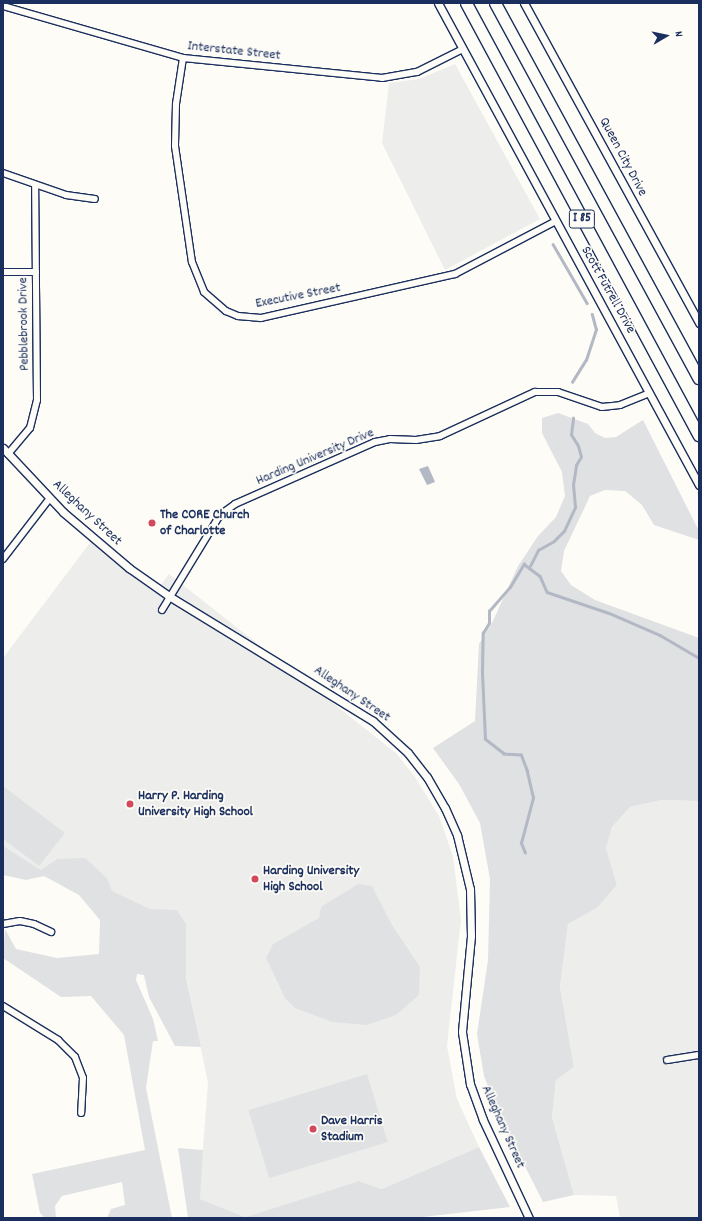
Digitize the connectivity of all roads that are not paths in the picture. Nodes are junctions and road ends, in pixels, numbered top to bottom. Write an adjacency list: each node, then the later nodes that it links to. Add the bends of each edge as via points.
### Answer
1 (438, 3): 6 (street, Scott Futrell Drive)
2 (466, 3): 17 (highway, I 85)
3 (495, 3): 15 (highway, I 85)
4 (524, 3): 14 (street, Queen City Drive)
5 (3, 6): 7 (street, Interstate Street)
6 (463, 49): 7 (street, Interstate Street, via 417,72 388,78); 11 (street, Scott Futrell Drive)
7 (183, 58): 11 (street, Executive Street, via 176,104 175,146 192,262 204,292 216,305 238,316 261,318 455,274)
8 (3, 173): 9 (street)
9 (35, 185): 10 (street, via 66,196); 13 (street, Pebblebrook Drive)
10 (95, 200)
11 (556, 221): 16 (street, Scott Futrell Drive)
12 (3, 272): 13 (street)
13 (36, 272): 18 (street, Pebblebrook Drive, via 37,407 30,428)
14 (699, 323)
15 (699, 378)
16 (650, 393): 19 (street, Scott Futrell Drive); 22 (street, Harding University Drive, via 620,405 602,407 558,392 535,392 440,436 375,442 235,504 220,515)
17 (699, 435)
18 (6, 451): 20 (street, Alleghany Street)
19 (699, 484)
20 (50, 498): 21 (street); 22 (street, Alleghany Street, via 107,551)
21 (3, 559)
22 (169, 596): 23 (street, Harding University Drive); 30 (street, Alleghany Street, via 373,721 408,754 440,797 457,835 470,889 471,936 462,1032 467,1070 476,1102)
23 (162, 610)
24 (3, 924): 25 (street, via 20,921)
25 (51, 932)
26 (3, 1006): 29 (street, via 58,1040 75,1057 83,1078)
27 (699, 1055): 28 (street)
28 (667, 1060)
29 (81, 1113)
30 (529, 1218)

